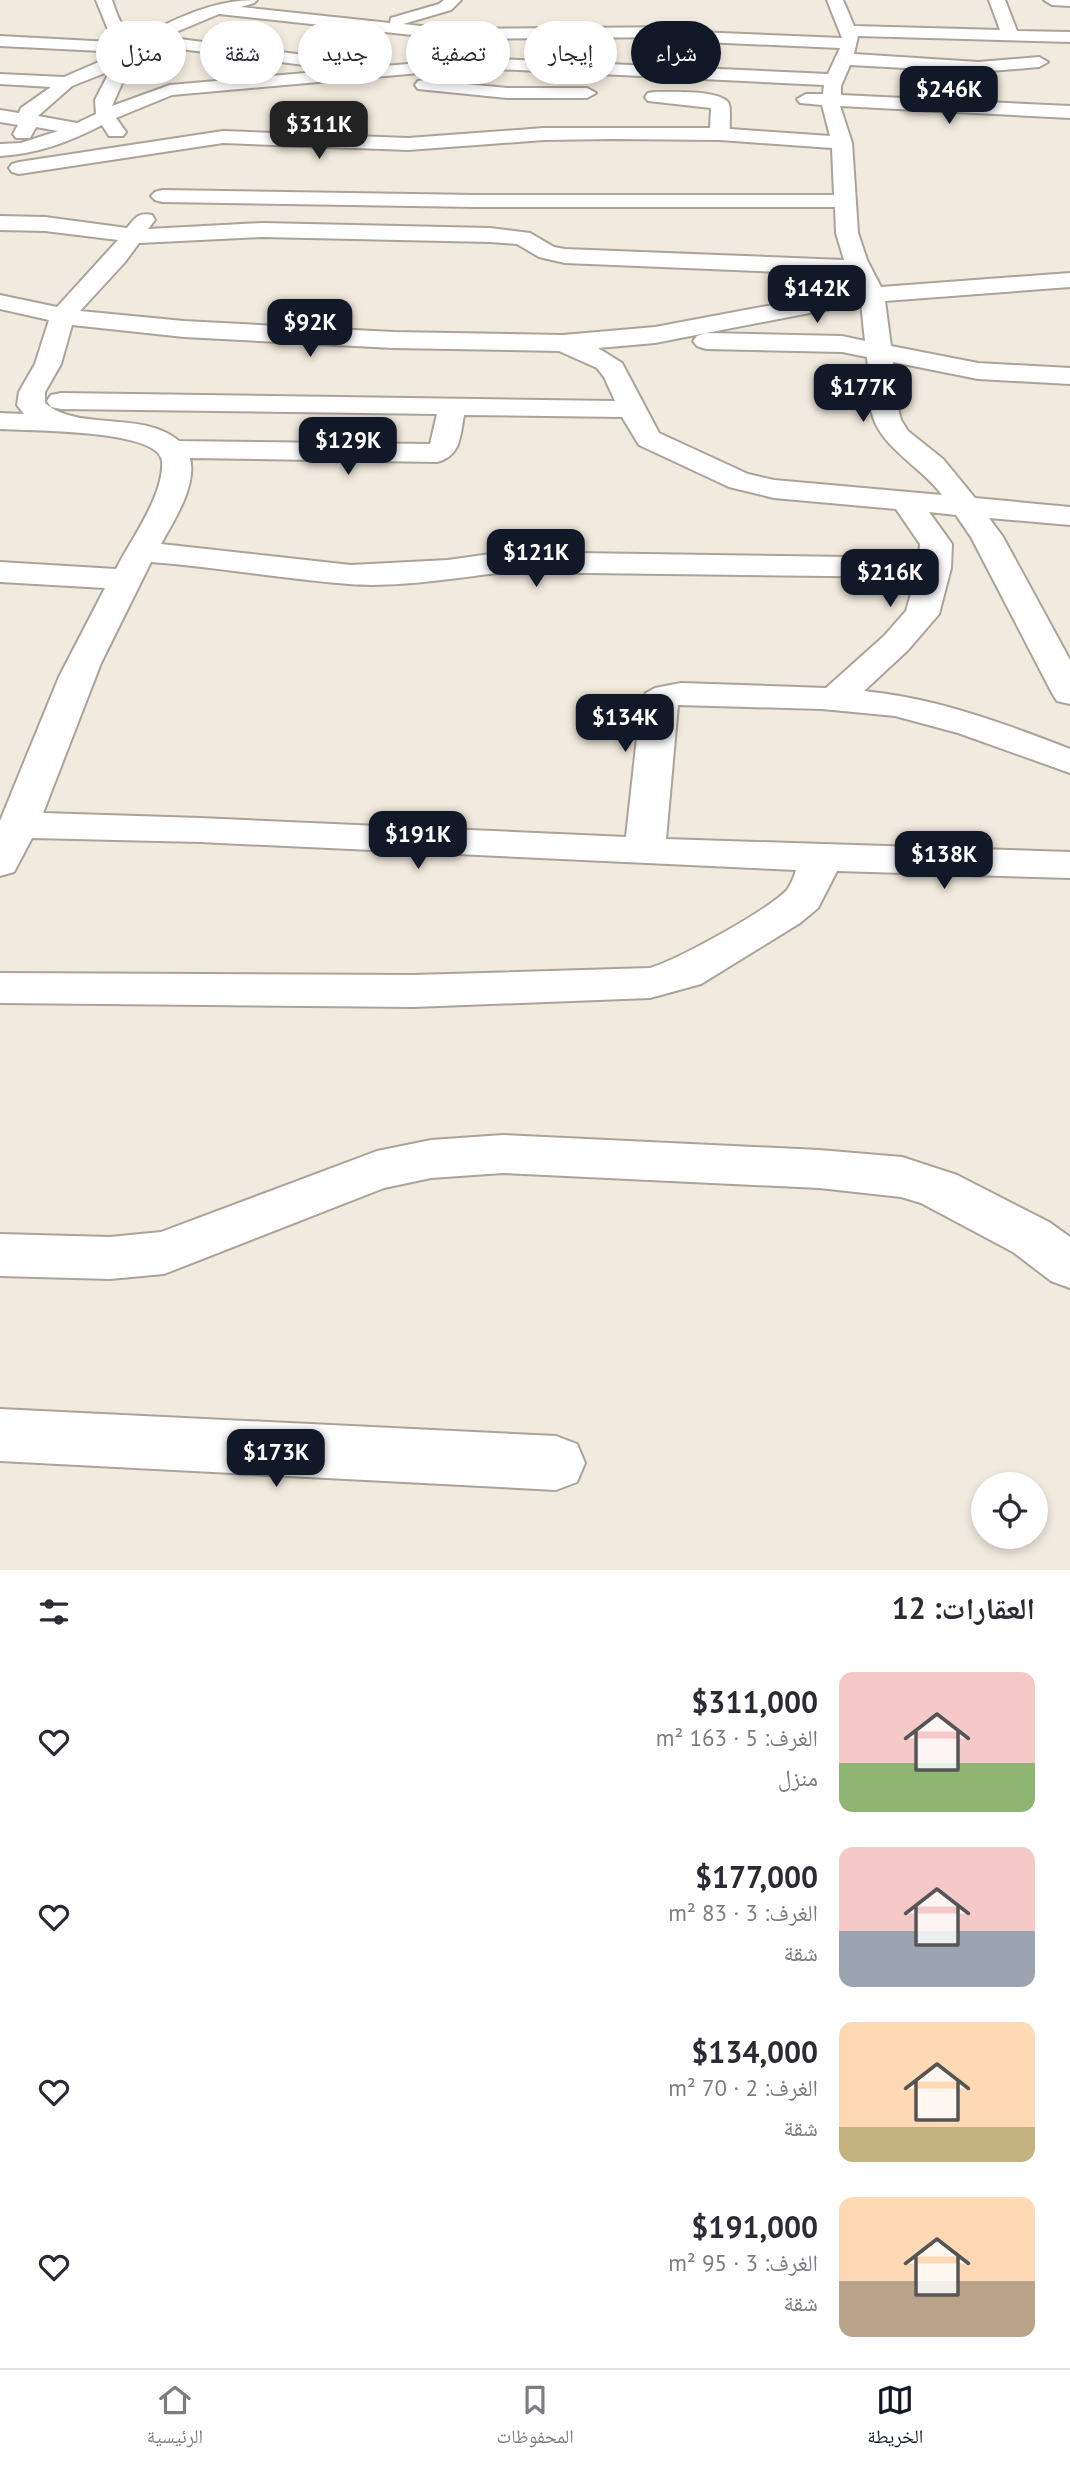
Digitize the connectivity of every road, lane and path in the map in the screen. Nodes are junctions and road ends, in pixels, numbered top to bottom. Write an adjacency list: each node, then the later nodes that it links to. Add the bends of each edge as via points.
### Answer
1 (104, 0): 11 (street)
2 (249, 0): 8 (street)
3 (453, 0): 15 (street, via 445,7)
4 (835, 0): 22 (street)
5 (996, 0): 19 (street)
6 (1052, 0): 7 (street)
7 (1070, 1)
8 (216, 8): 12 (street); 14 (street)
9 (692, 14): 13 (street)
10 (532, 17): 16 (street)
11 (112, 21)
12 (321, 21)
13 (692, 21)
14 (186, 23)
15 (392, 24)
16 (510, 28)
17 (510, 32): 18 (street)
18 (631, 33)
19 (1010, 35): 20 (street); 22 (street)
20 (1070, 37)
21 (0, 41): 23 (street)
22 (847, 45): 24 (street); 29 (street, via 978,67); 46 (street)
23 (96, 47)
24 (721, 47)
25 (510, 50): 27 (street)
26 (186, 52): 30 (street)
27 (631, 55)
28 (1059, 58): 29 (street)
29 (1037, 59): 41 (street)
30 (298, 60)
31 (510, 64): 34 (street)
32 (298, 66): 37 (street)
33 (96, 68): 40 (street)
34 (631, 70)
35 (721, 76): 46 (street)
36 (392, 77): 45 (street)
37 (284, 78)
38 (0, 79): 40 (street)
39 (284, 81): 45 (street)
40 (66, 82): 53 (street, via 28,112)
41 (1045, 82)
42 (112, 84): 54 (street, via 103,97)
43 (243, 84): 54 (street, via 170,90 147,97)
44 (655, 84): 48 (street)
45 (432, 85): 47 (street, via 507,93)
46 (837, 86): 50 (street); 51 (street); 59 (street)
47 (601, 93)
48 (651, 95): 49 (street); 56 (street, via 720,105)
49 (737, 96)
50 (790, 98)
51 (1070, 108)
52 (0, 116): 53 (street)
53 (29, 121): 55 (street); 61 (street)
54 (111, 125): 55 (street); 57 (street); 60 (street)
55 (81, 129): 61 (street)
56 (720, 134): 58 (street, via 576,133 428,144); 59 (street)
57 (223, 138): 58 (street); 60 (street)
58 (351, 142): 63 (street)
59 (842, 143): 64 (street)
60 (139, 150): 61 (street); 62 (street, via 166,182)
61 (3, 162)
62 (162, 196): 63 (street); 66 (street)
63 (326, 198): 64 (street)
64 (844, 201): 67 (street, via 847,233)
65 (0, 223): 66 (street)
66 (133, 235): 67 (street, via 262,230 490,235 522,238 547,252 574,257); 71 (street)
67 (859, 268): 69 (street)
68 (1070, 280): 69 (street)
69 (872, 293): 73 (street); 75 (street)
70 (0, 302): 71 (street)
71 (60, 323): 72 (street); 74 (street, via 393,340); 77 (street)
72 (21, 330)
73 (610, 341): 74 (street); 75 (street, via 815,342)
74 (563, 343): 79 (street, via 615,371)
75 (878, 349): 76 (street, via 978,371); 84 (street, via 887,420 897,436 933,465)
76 (1070, 376)
77 (31, 401): 78 (street); 81 (street, via 42,415)
78 (452, 406): 79 (street); 82 (street, via 444,448 437,453)
79 (630, 409): 83 (street, via 649,439 746,484)
80 (0, 421): 81 (street)
81 (67, 425): 82 (street, via 138,432)
82 (173, 449): 86 (street, via 176,470 169,497)
83 (905, 500): 84 (street); 87 (street, via 936,544)
84 (965, 506): 85 (street); 89 (street, via 987,537)
85 (1070, 516)
86 (133, 565): 87 (street, via 212,557 351,575 504,562); 88 (street); 92 (street, via 78,674)
87 (935, 568): 90 (street, via 922,614)
88 (0, 572)
89 (1070, 694)
90 (833, 701): 91 (street, via 869,702 938,716); 93 (street, via 681,694 659,701)
91 (1070, 762)
92 (18, 825): 93 (street); 95 (street)
93 (645, 851): 94 (street)
94 (820, 858): 96 (street); 97 (street, via 803,898 785,914 685,972 650,982 413,991)
95 (0, 863)
96 (1070, 865)
97 (0, 988)
98 (0, 1255): 99 (street, via 110,1258 164,1253 377,1170 431,1158 503,1154 902,1177 939,1189 1031,1237)
99 (1070, 1266)
100 (0, 1435): 101 (street)
101 (556, 1463)

